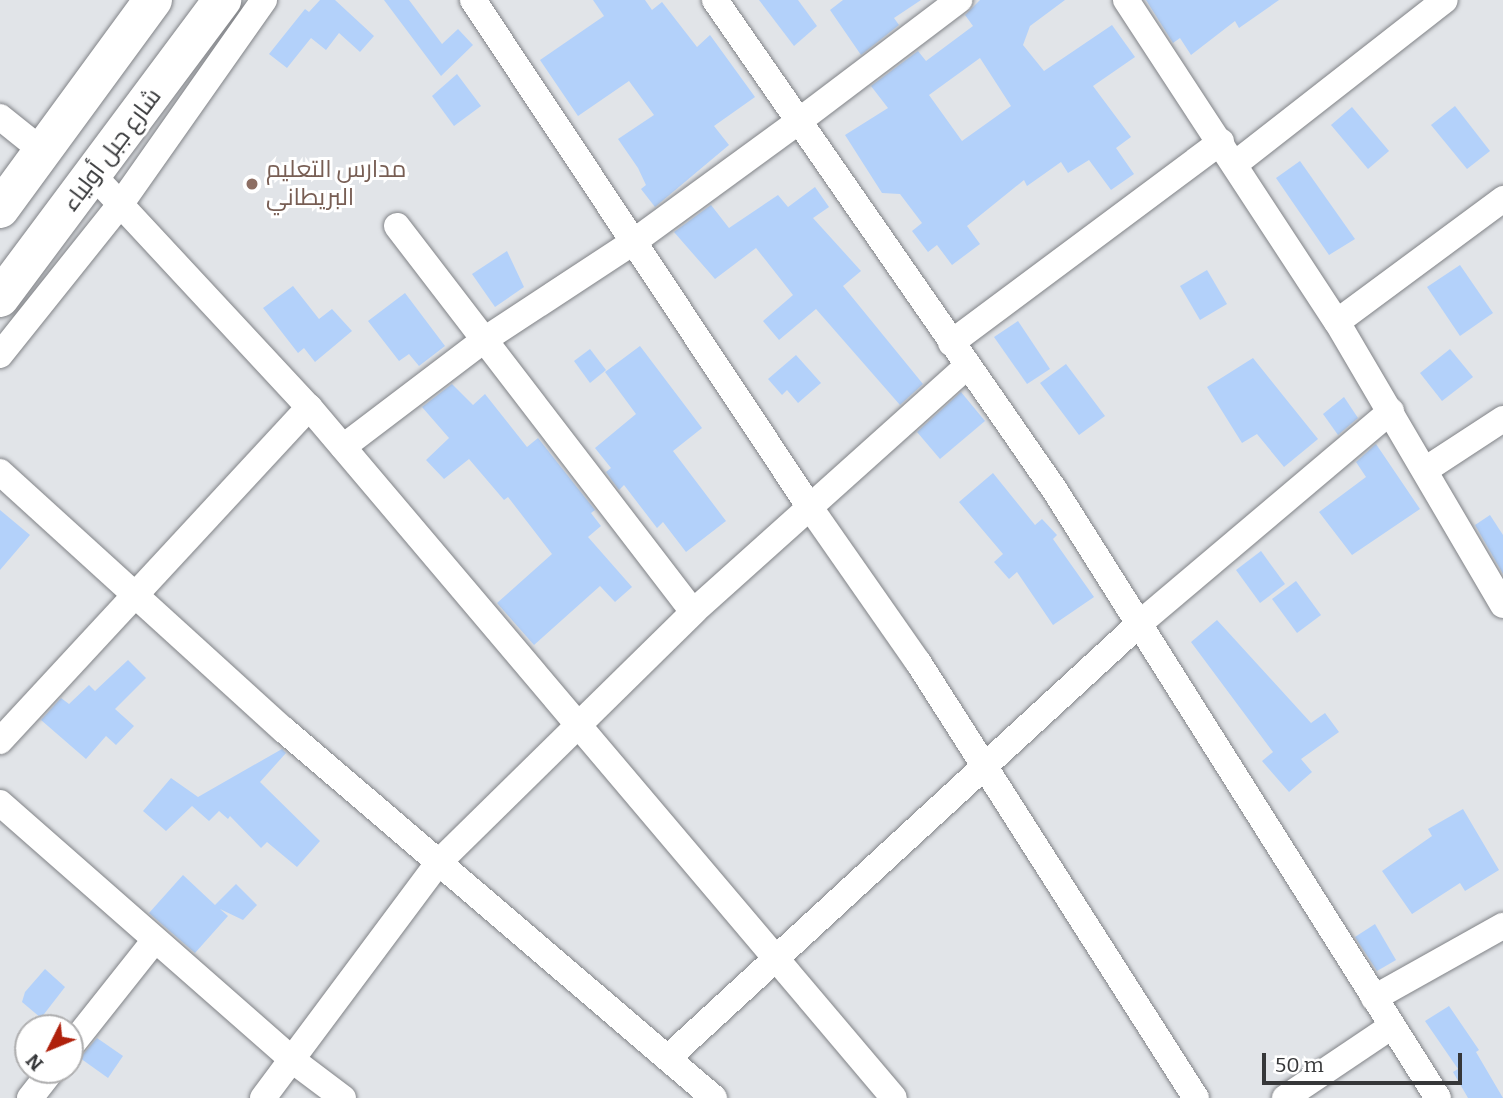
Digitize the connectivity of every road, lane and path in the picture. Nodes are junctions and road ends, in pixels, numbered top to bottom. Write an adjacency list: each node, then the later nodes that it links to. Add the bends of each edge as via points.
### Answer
1 (153, 0): 11 (main road)
2 (222, 0): 13 (main road, شارع جبل أولياء)
3 (264, 0): 15 (street)
4 (474, 0): 18 (street)
5 (715, 0): 10 (street)
6 (959, 0): 10 (street)
7 (1446, 0): 12 (street)
8 (1135, 3): 12 (street)
9 (0, 117): 11 (street)
10 (799, 121): 18 (street); 22 (street)
11 (45, 153): 16 (main road)
12 (1228, 153): 20 (street); 22 (street)
13 (94, 176): 15 (street); 19 (main road, شارع جبل أولياء)
14 (1503, 199): 20 (street)
15 (122, 202): 23 (street); 25 (street)
16 (0, 209)
17 (397, 226): 21 (street)
18 (636, 240): 21 (street); 31 (street)
19 (0, 298)
20 (1337, 322): 26 (street)
21 (484, 340): 28 (street); 34 (street)
22 (951, 342): 24 (street)
23 (0, 355)
24 (967, 366): 31 (street); 35 (street, via 1054,489)
25 (309, 407): 28 (street); 32 (street)
26 (1391, 411): 29 (street); 35 (street)
27 (1503, 419): 29 (street)
28 (343, 447): 36 (street)
29 (1425, 470): 33 (street)
30 (0, 472): 32 (street)
31 (809, 506): 34 (street); 38 (street, via 918,662)
32 (135, 591): 37 (street); 40 (street, via 284,730)
33 (1503, 605)
34 (693, 612): 36 (street)
35 (1139, 624): 38 (street); 44 (street)
36 (579, 721): 40 (street); 43 (street)
37 (0, 741)
38 (981, 765): 43 (street); 55 (street)
39 (0, 803): 42 (street)
40 (439, 863): 47 (street); 48 (street)
41 (1503, 926): 44 (street)
42 (154, 941): 46 (street); 48 (street)
43 (774, 956): 47 (street); 54 (street)
44 (1374, 998): 45 (street)
45 (1392, 1026): 56 (street); 57 (street)
46 (84, 1029)
47 (670, 1056): 53 (street)
48 (291, 1059): 51 (street); 52 (street)
49 (41, 1084): 50 (street)
50 (30, 1098)
51 (263, 1098)
52 (343, 1098)
53 (714, 1098)
54 (894, 1098)
55 (1196, 1098)
56 (1285, 1098)
57 (1438, 1098)

